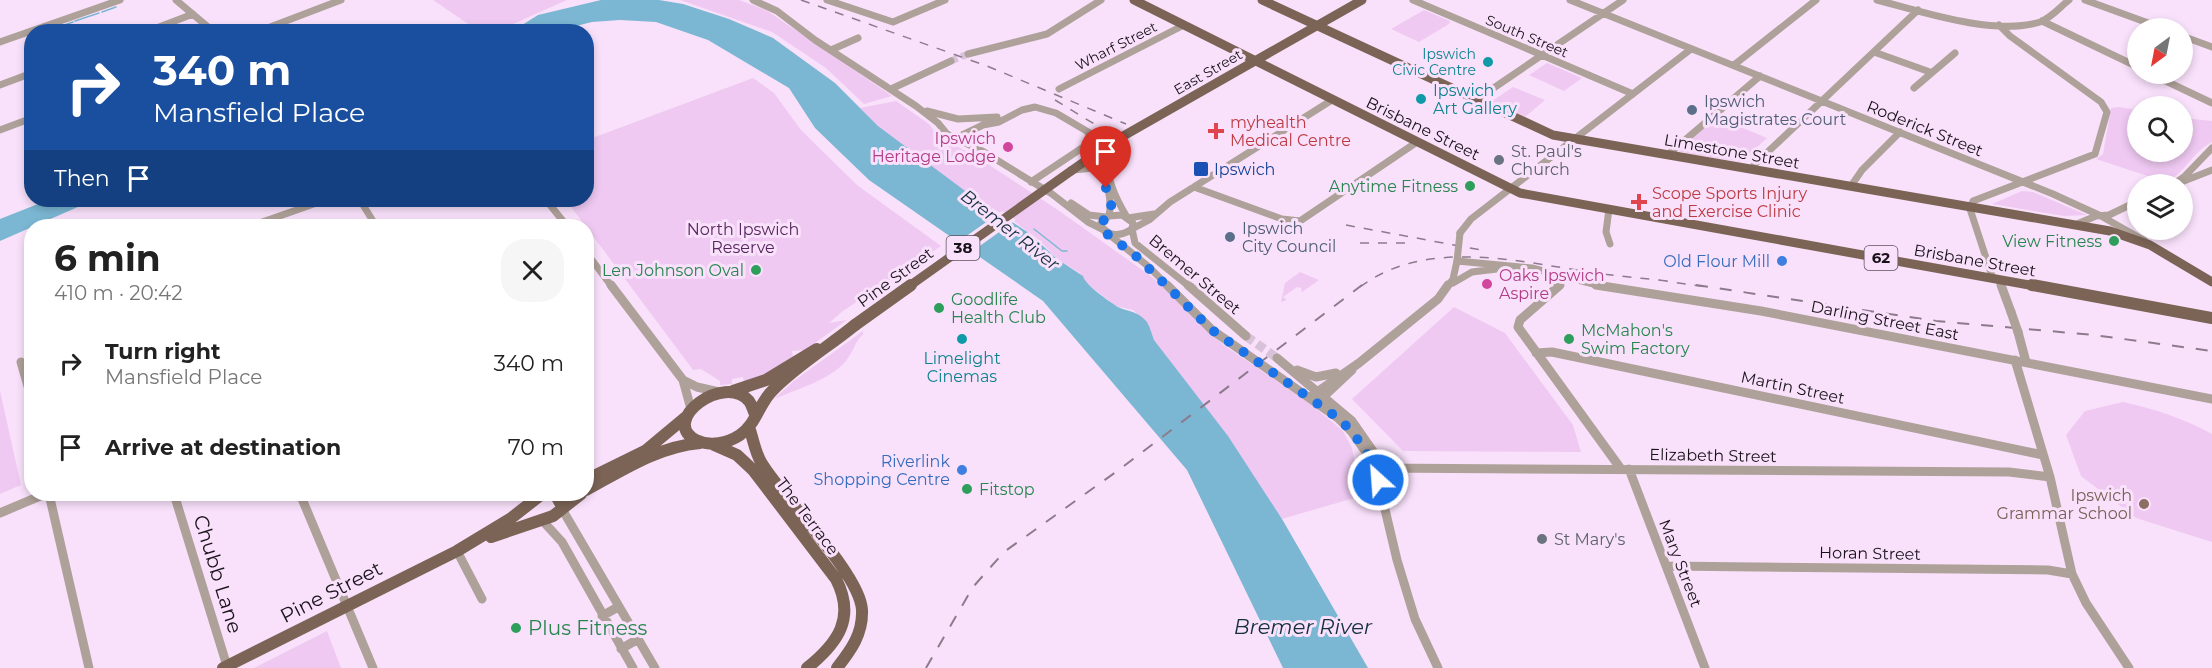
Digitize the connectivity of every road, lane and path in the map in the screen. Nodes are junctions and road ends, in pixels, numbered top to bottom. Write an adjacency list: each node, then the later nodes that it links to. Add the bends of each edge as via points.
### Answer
1 (120, 0): 23 (street)
2 (176, 0): 19 (street)
3 (341, 0): 26 (street)
4 (753, 0): 36 (street, via 777,10)
5 (827, 0): 6 (street, via 892,22)
6 (945, 0)
7 (1101, 0): 39 (street, via 1047,34)
8 (1134, 0): 27 (main road, Brisbane Street)
9 (1262, 0): 29 (main road, Limestone Street)
10 (1362, 0): 29 (main road, East Street)
11 (1413, 0): 40 (street, South Street)
12 (1570, 0): 20 (street, Roderick Street)
13 (1623, 0): 20 (street)
14 (1816, 0): 44 (street)
15 (1877, 0): 18 (street)
16 (2069, 0): 22 (street)
17 (2085, 0): 21 (street)
18 (1918, 10): 28 (street); 37 (street)
19 (193, 14): 24 (street); 25 (street)
20 (1604, 14): 35 (street, Roderick Street); 40 (street)
21 (2134, 18)
22 (2042, 21): 28 (street); 43 (street)
23 (51, 24)
24 (167, 24)
25 (205, 24)
26 (278, 24)
27 (1184, 25): 42 (main road, Brisbane Street); 51 (street, Wharf Street)
28 (1999, 25): 83 (street, via 2106,109 2095,154)
29 (1317, 26): 42 (main road, East Street); 55 (main road, Limestone Street)
30 (24, 34): 33 (street)
31 (858, 38): 36 (street)
32 (2193, 40): 34 (street)
33 (0, 42)
34 (2212, 47)
35 (1691, 49): 44 (street, Roderick Street); 53 (street)
36 (831, 50): 52 (street)
37 (1874, 52): 45 (street); 56 (street)
38 (1955, 53): 45 (street)
39 (968, 54)
40 (1542, 55): 53 (street, South Street); 55 (street)
41 (951, 61): 52 (street)
42 (1255, 61): 54 (main road, Brisbane Street / 62); 69 (main road, East Street / 38)
43 (2127, 62)
44 (1734, 65): 47 (street, Roderick Street)
45 (1930, 72): 50 (street)
46 (24, 76): 49 (street)
47 (1760, 76): 56 (street, Roderick Street); 76 (street)
48 (2172, 84): 57 (street)
49 (0, 85)
50 (1914, 88)
51 (1059, 89)
52 (891, 90): 58 (street, Bremer Street)
53 (1633, 94): 70 (street)
54 (1332, 100): 71 (main road, Brisbane Street / 62); 85 (street)
55 (1476, 100): 70 (main road, Limestone Street, via 1553,135)
56 (1822, 101): 67 (street, Roderick Street); 77 (street, via 1754,165)
57 (2212, 103)
58 (916, 106): 60 (street, Bremer Street); 63 (street, Bremer Street)
59 (1010, 116): 61 (street); 65 (street); 66 (street, via 1026,108 1044,108)
60 (958, 119): 61 (street, Bremer Street); 63 (street)
61 (966, 119): 65 (street, via 975,125)
62 (24, 121): 64 (street)
63 (944, 129): 68 (street, Bremer Street)
64 (0, 130)
65 (974, 131): 68 (street); 74 (street, via 974,138)
66 (1085, 131): 69 (street, via 1108,140); 75 (street, via 1095,141)
67 (1899, 132): 83 (street, Roderick Street); 84 (street)
68 (954, 137): 74 (street, Bremer Street)
69 (1118, 139): 75 (main road, East Street / 38); 96 (street, via 1109,154 1108,168)
70 (1574, 140): 76 (main road, Limestone Street); 86 (street)
71 (1418, 142): 85 (street, via 1307,218 1295,221); 86 (main road, Brisbane Street / 62)
72 (1085, 146): 82 (street)
73 (2212, 148): 80 (street)
74 (984, 152): 82 (street, Bremer Street)
75 (1094, 155): 78 (main road, East Street / 38)
76 (1671, 156): 77 (main road, Limestone Street)
77 (1754, 170): 84 (main road, Limestone Street)
78 (1071, 171): 95 (street, via 1093,168 1101,172 1112,205); 113 (main road, Pine Street / 38, bridge)
79 (2212, 171): 81 (street)
80 (2188, 174)
81 (2193, 178)
82 (1031, 182): 87 (street, Bremer Street)
83 (2023, 182): 88 (street, via 1973,201); 94 (street, Roderick Street)
84 (1851, 186): 88 (main road, Limestone Street)
85 (1194, 187): 93 (street)
86 (1510, 189): 92 (main road, Brisbane Street / 62); 105 (street, bridge, via 1471,219 1460,233)
87 (1052, 194): 95 (street, Bremer Street, via 1091,216); 101 (street, Bremer Street)
88 (1970, 206): 99 (main road, Limestone Street); 109 (street)
89 (2127, 206): 94 (street)
90 (305, 207): 97 (street)
91 (552, 207): 98 (street)
92 (1609, 209): 102 (street, via 1606,232); 109 (main road, Brisbane Street / 62)
93 (1156, 213): 96 (street); 100 (street)
94 (2101, 216): 99 (street); 103 (street, Roderick Street)
95 (1107, 217): 96 (street); 101 (street, via 1100,224)
96 (1128, 217): 100 (street)
97 (271, 219)
98 (561, 219)
99 (2077, 224): 103 (main road, Limestone Street, via 2120,233)
100 (1132, 229): 101 (street, via 1120,236); 114 (street, Bremer Street, via 1140,248)
101 (1106, 233): 123 (street, Bremer Street, via 1149,267 1212,330)
102 (1610, 244)
103 (2150, 245): 110 (main road, Limestone Street)
104 (594, 263): 121 (street)
105 (1459, 263): 106 (street, Darling Street East); 107 (street, Darling Street East, via 1527,267); 111 (street)
106 (1497, 270): 107 (street, Darling Street East); 111 (street, Darling Street East, via 1472,272)
107 (1552, 275): 108 (street, Darling Street East)
108 (1563, 278): 115 (street, Mary Street, via 1518,325); 116 (street, Darling Street East)
109 (1996, 279): 112 (main road, Brisbane Street / 62); 118 (street, bridge)
110 (2212, 282)
111 (1448, 288): 119 (street)
112 (2212, 318)
113 (855, 325): 122 (main road, Pine Street / 38, via 766,380); 126 (main road, Pine Street / 38, via 774,388)
114 (1246, 336)
115 (1536, 353): 129 (street, Martin Street, via 1552,352); 131 (street, Mary Street)
116 (2015, 360): 118 (street, Darling Street East); 129 (street)
117 (21, 362): 120 (street)
118 (2026, 362): 124 (street, Darling Street East)
119 (1359, 363): 123 (street); 123 (street, Bremer Street, via 1320,377 1303,373 1278,358)
120 (24, 372)
121 (683, 380): 122 (street); 125 (street)
122 (726, 392): 125 (main road, 38, via 704,399); 126 (main road, via 747,399)
123 (1317, 396): 130 (street, Bremer Street, via 1351,431)
124 (2212, 399)
125 (689, 412): 128 (main road, via 685,423 688,433); 132 (main road, via 645,451)
126 (755, 414): 127 (main road, 38)
127 (749, 427): 128 (main road, via 732,439); 156 (main road, The Terrace, via 760,461 856,589 862,609)
128 (709, 443): 134 (main road, via 676,445); 155 (main road, The Terrace, via 733,453 753,470 836,579 844,601)
129 (2043, 455): 133 (street)
130 (1377, 468): 131 (street, Elizabeth Street); 166 (street, via 1397,560 1415,619)
131 (1625, 469): 133 (street, Elizabeth Street, via 2025,473); 149 (street, Mary Street)
132 (594, 476)
133 (2050, 477): 150 (street)
134 (594, 486)
135 (30, 501): 144 (street)
136 (49, 501): 160 (street)
137 (176, 501): 159 (street, Chubb Lane)
138 (303, 501): 152 (street)
139 (528, 501): 147 (main road, Pine Street, via 506,521)
140 (531, 501): 145 (main road, via 534,513)
141 (558, 501): 143 (main road)
142 (572, 501): 143 (main road)
143 (562, 508): 145 (main road, Pine Street); 146 (street)
144 (0, 513)
145 (541, 519): 147 (main road, Pine Street); 148 (street, via 555,532)
146 (582, 547): 148 (street); 153 (street)
147 (457, 551): 151 (street); 152 (main road, Pine Street)
148 (568, 554): 154 (street)
149 (1666, 566): 150 (street, Horan Street, via 2048,570); 167 (street, Mary Street)
150 (2072, 574): 168 (street, via 2086,603)
151 (482, 599)
152 (347, 606): 159 (main road, Pine Street); 161 (street)
153 (618, 607): 154 (street); 157 (street)
154 (602, 616): 158 (street)
155 (842, 629): 156 (main road); 164 (main road, via 827,652)
156 (859, 633): 165 (main road)
157 (638, 639): 158 (street); 163 (street)
158 (621, 649): 162 (street)
159 (225, 667)
160 (89, 668)
161 (373, 668)
162 (633, 668)
163 (655, 668)
164 (807, 668)
165 (837, 668)
166 (1438, 668)
167 (1705, 668)
168 (2129, 668)

